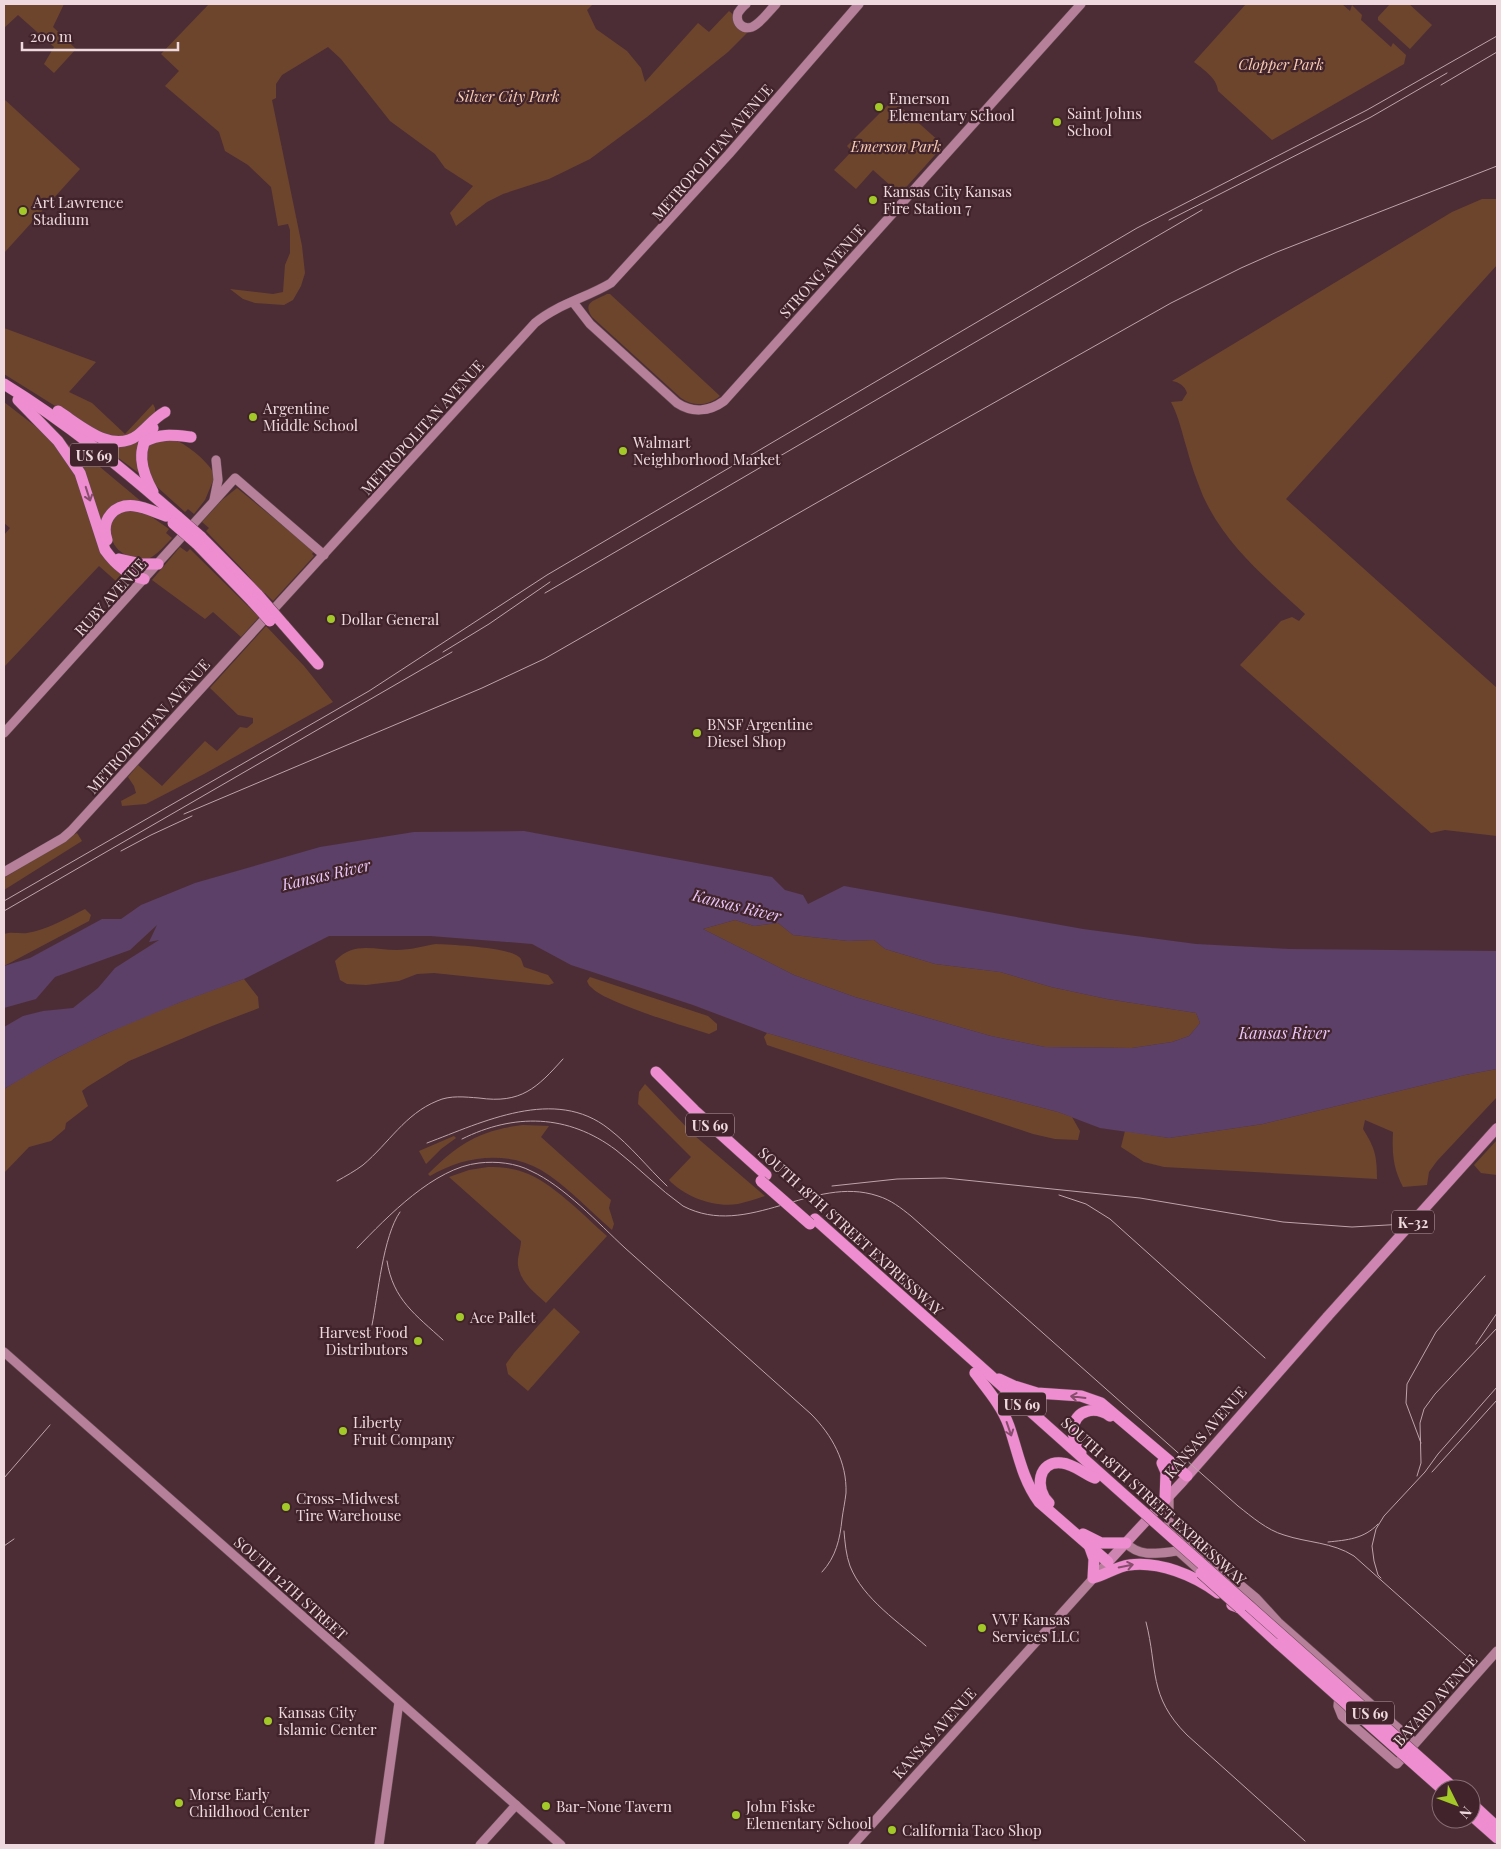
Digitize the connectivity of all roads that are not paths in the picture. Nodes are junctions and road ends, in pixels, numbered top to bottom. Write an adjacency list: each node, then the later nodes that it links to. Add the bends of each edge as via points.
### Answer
1 (746, 4): 2 (street, via 738,14 739,24 744,28 755,25)
2 (776, 4)
3 (860, 4): 5 (street, METROPOLITAN AVENUE, via 633,261 611,283)
4 (1082, 4): 5 (street, STRONG AVENUE, via 724,401 716,406 697,410 677,402 590,324)
5 (573, 302): 14 (street, METROPOLITAN AVENUE, via 556,308 536,323)
6 (6, 388): 7 (highway, US 69); 9 (highway, via 45,402 95,434 114,441 138,436 165,412); 11 (highway, US 69, via 86,440)
7 (18, 400): 13 (highway, US 69); 17 (highway, one-way to 17, via 58,441 80,473 105,550 133,576)
8 (191, 437): 9 (highway, via 163,434)
9 (144, 442): 11 (highway, via 141,459 145,477)
10 (216, 460): 12 (street, via 218,480)
11 (156, 498): 13 (highway, US 69)
12 (213, 503): 14 (street, RUBY AVENUE, via 235,478); 16 (street, RUBY AVENUE)
13 (173, 518): 15 (highway, via 134,506 114,511 109,516 105,533); 18 (highway, US 69, bridge, via 255,598)
14 (324, 555): 20 (street, METROPOLITAN AVENUE, via 71,831)
15 (119, 559): 16 (highway); 17 (highway)
16 (158, 564): 17 (street, RUBY AVENUE)
17 (144, 579): 19 (street, RUBY AVENUE)
18 (315, 667)
19 (4, 732)
20 (4, 872)
21 (654, 1075): 23 (highway, SOUTH 18TH STREET EXPRESSWAY / US 69, bridge, via 763,1178)
22 (1497, 1128): 30 (main road, KANSAS AVENUE / K-32, bridge)
23 (958, 1351): 25 (highway, SOUTH 18TH STREET EXPRESSWAY / US 69); 26 (highway, SOUTH 18TH STREET EXPRESSWAY / US 69)
24 (4, 1352): 39 (street, SOUTH 12TH STREET)
25 (975, 1372): 29 (highway, SOUTH 18TH STREET EXPRESSWAY / US 69); 34 (highway, one-way to 34, via 1005,1417 1032,1492 1039,1502)
26 (988, 1373): 27 (highway, SOUTH 18TH STREET EXPRESSWAY / US 69); 30 (highway, one-way to 26, via 1101,1403 1081,1396 1024,1390)
27 (1084, 1459): 28 (highway, via 1073,1429 1078,1417 1095,1409 1110,1415); 32 (highway, SOUTH 18TH STREET EXPRESSWAY / US 69)
28 (1162, 1463): 30 (highway); 31 (highway, via 1166,1472)
29 (1094, 1478): 32 (highway, SOUTH 18TH STREET EXPRESSWAY / US 69); 33 (highway, via 1070,1465 1056,1463 1042,1473 1040,1486 1046,1500 1086,1536 1101,1543)
30 (1185, 1478): 31 (main road, KANSAS AVENUE / K-32)
31 (1167, 1498): 33 (main road, KANSAS AVENUE / K-32); 40 (street, via 1169,1523 1174,1529 1256,1598 1278,1622)
32 (1128, 1503): 37 (highway, SOUTH 18TH STREET EXPRESSWAY / US 69, bridge); 42 (highway, SOUTH 18TH STREET EXPRESSWAY / US 69, bridge)
33 (1126, 1543): 35 (main road, KANSAS AVENUE / K-32); 40 (street, BAYARD AVENUE, via 1136,1552 1178,1551 1339,1696 1342,1716 1397,1764)
34 (1089, 1545): 35 (highway); 36 (highway, via 1094,1559)
35 (1108, 1562): 36 (street, KANSAS AVENUE)
36 (1093, 1578): 37 (highway, one-way to 37, bridge, via 1129,1565 1162,1567 1210,1587); 51 (street, KANSAS AVENUE)
37 (1240, 1608): 41 (highway, SOUTH 18TH STREET EXPRESSWAY / US 69, bridge)
38 (1497, 1651): 40 (street, BAYARD AVENUE)
39 (399, 1702): 43 (street, SOUTH 12TH STREET); 48 (street)
40 (1415, 1743)
41 (1431, 1779)
42 (1444, 1779)
43 (516, 1805): 49 (street); 50 (street, SOUTH 12TH STREET)
44 (1481, 1812): 46 (highway)
45 (1481, 1824): 47 (highway)
46 (1497, 1827)
47 (1497, 1838)
48 (379, 1845)
49 (480, 1845)
50 (561, 1845)
51 (853, 1845)

